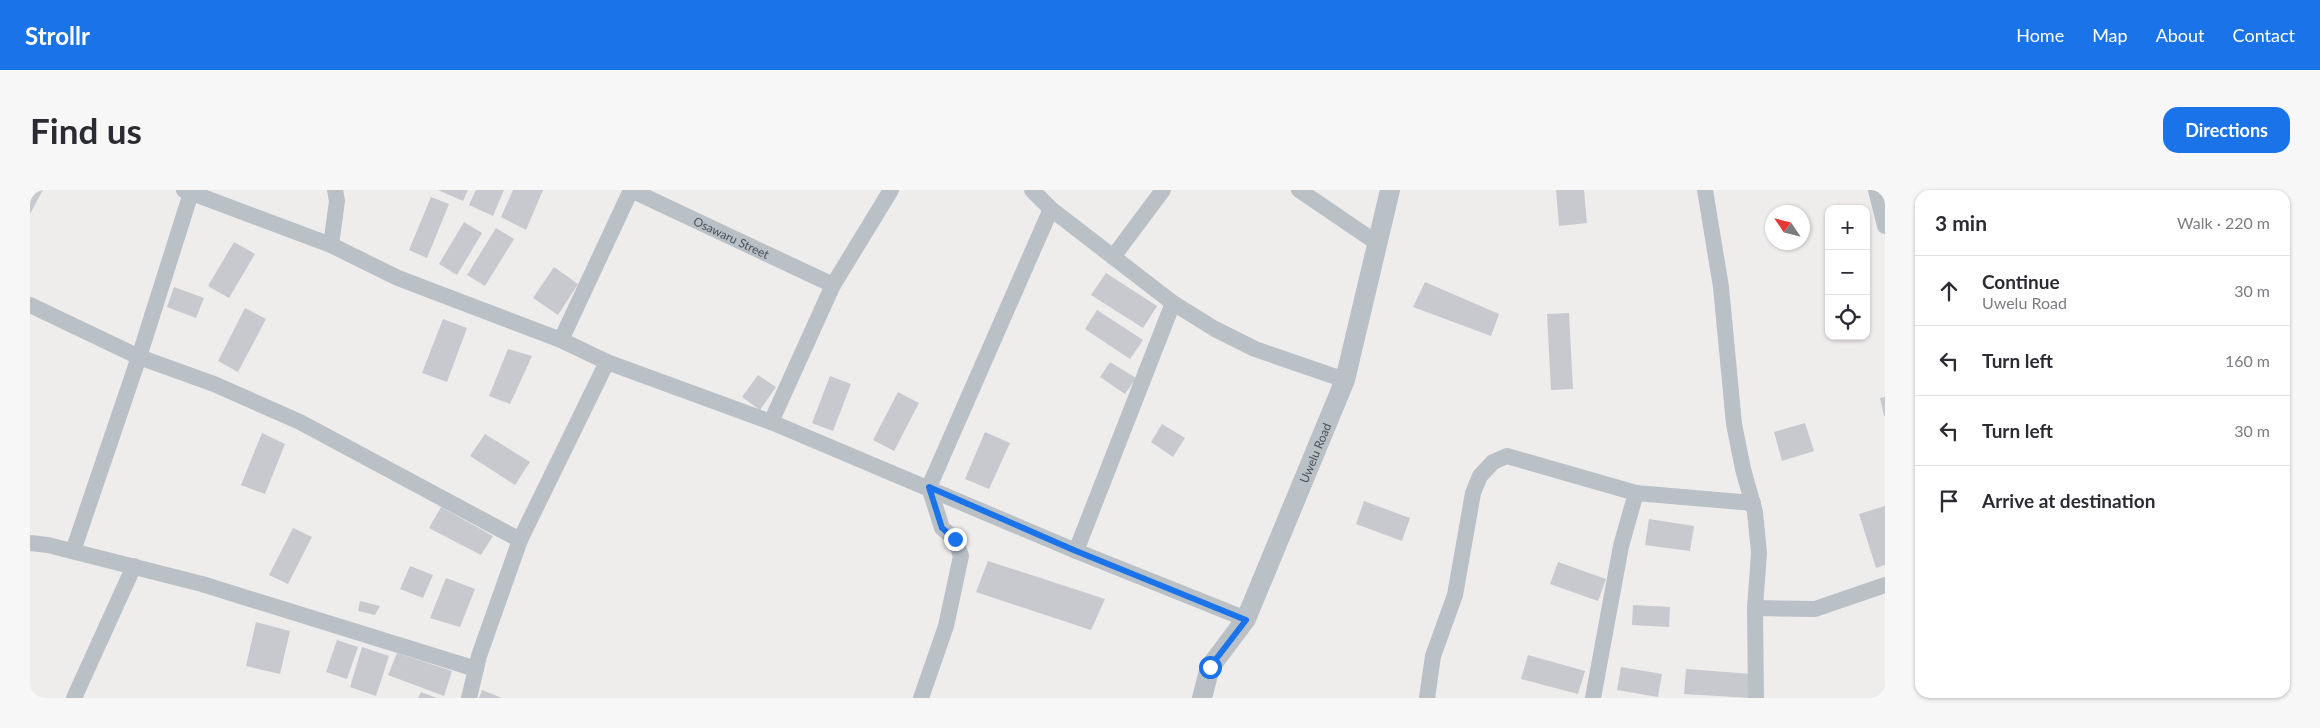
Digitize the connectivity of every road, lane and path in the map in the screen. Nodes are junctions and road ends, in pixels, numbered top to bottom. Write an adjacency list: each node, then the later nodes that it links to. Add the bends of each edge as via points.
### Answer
1 (335, 190): 14 (street, via 337,201)
2 (631, 190): 16 (street, Osawaru Street); 19 (street)
3 (891, 190): 16 (street)
4 (1032, 190): 11 (street)
5 (1163, 190): 15 (street)
6 (1300, 190): 13 (street)
7 (1390, 190): 13 (street, Uwelu Road)
8 (1706, 190): 26 (street, via 1722,287 1734,424)
9 (1876, 190): 12 (street)
10 (188, 191): 14 (street); 20 (street)
11 (1051, 209): 15 (street); 24 (street)
12 (1885, 226)
13 (1377, 243): 22 (street, Uwelu Road)
14 (331, 245): 19 (street, via 398,278)
15 (1113, 257): 17 (street)
16 (833, 285): 23 (street)
17 (1173, 303): 22 (street, via 1255,350); 30 (street)
18 (30, 305): 20 (street)
19 (561, 340): 21 (street)
20 (139, 357): 27 (street, via 214,384 300,422); 29 (street)
21 (607, 362): 23 (street); 27 (street)
22 (1345, 380): 34 (street, Uwelu Road)
23 (771, 422): 24 (street)
24 (929, 487): 30 (street); 38 (street, via 942,528 955,539 961,556 946,626)
25 (1636, 492): 26 (street); 40 (street, via 1507,456 1493,462 1480,476 1473,493 1455,595 1433,656); 41 (street, via 1620,546)
26 (1753, 503): 33 (street, via 1759,553)
27 (520, 540): 35 (street)
28 (30, 543): 29 (street)
29 (73, 551): 31 (street)
30 (1076, 551): 34 (street)
31 (134, 566): 35 (street); 36 (street)
32 (1885, 584): 33 (street, via 1815,609)
33 (1755, 608): 42 (street)
34 (1246, 620): 39 (street, Uwelu Road, via 1210,667)
35 (476, 669): 37 (street)
36 (74, 698)
37 (469, 698)
38 (921, 698)
39 (1202, 698)
40 (1427, 698)
41 (1593, 698)
42 (1756, 698)

